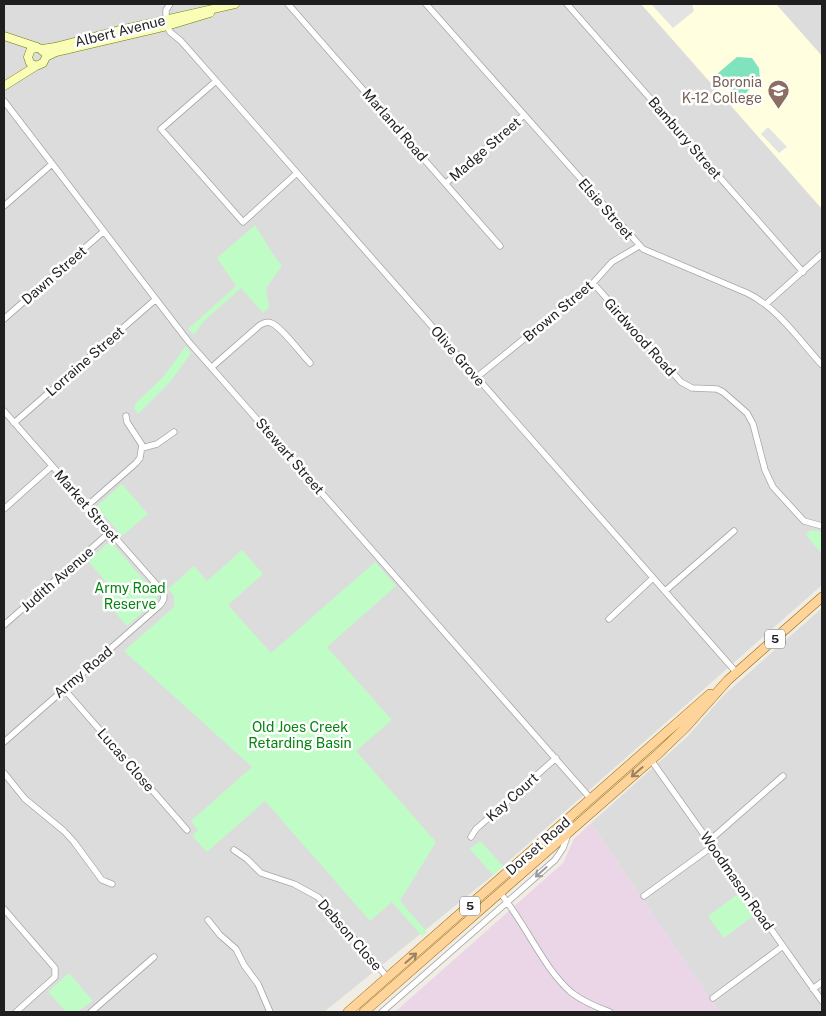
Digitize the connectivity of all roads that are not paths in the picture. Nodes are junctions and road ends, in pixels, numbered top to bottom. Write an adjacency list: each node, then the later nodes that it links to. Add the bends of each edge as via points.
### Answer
1 (170, 4): 6 (street, via 166,10)
2 (288, 4): 19 (street, Marland Road)
3 (426, 4): 16 (street, Elsie Street)
4 (567, 4): 25 (street, Bambury Street)
5 (231, 5): 6 (main road, Albert Avenue)
6 (169, 22): 9 (main road, Albert Avenue); 11 (main road, Albert Avenue, via 56,52); 13 (street, Olive Grove, via 180,41)
7 (4, 36): 8 (main road)
8 (13, 39): 9 (main road); 10 (main road)
9 (40, 48): 10 (main road, via 32,49); 11 (main road)
10 (28, 57): 12 (main road); 14 (main road)
11 (46, 58): 12 (main road, via 44,63)
12 (36, 66): 14 (main road)
13 (216, 81): 18 (street, Olive Grove); 18 (street, via 161,129 243,222)
14 (7, 83)
15 (4, 101): 17 (street, Stewart Street)
16 (524, 115): 19 (street, Madge Street); 23 (street, Elsie Street)
17 (52, 164): 20 (street); 21 (street, Stewart Street)
18 (297, 173): 33 (street, Olive Grove)
19 (446, 183): 22 (street, Marland Road)
20 (4, 206)
21 (104, 231): 27 (street, Stewart Street); 29 (street, Dawn Street)
22 (500, 246)
23 (639, 246): 26 (street, Brown Street, via 612,262); 28 (street, Elsie Street)
24 (822, 254): 25 (street)
25 (802, 272): 28 (street)
26 (593, 283): 33 (street, Brown Street); 42 (street, Girdwood Road, via 681,382 692,388 723,392 746,413 753,424 773,487 804,521)
27 (156, 299): 32 (street, Stewart Street); 36 (street, Lorraine Street)
28 (766, 304): 31 (street, Elsie Street)
29 (4, 319)
30 (310, 363): 32 (street, via 277,327 265,322)
31 (822, 365)
32 (212, 367): 56 (street, Stewart Street)
33 (477, 377): 45 (street, Olive Grove)
34 (4, 410): 36 (street, Market Street)
35 (126, 416): 38 (street)
36 (14, 423): 39 (street, Market Street)
37 (174, 432): 38 (street, via 157,444)
38 (142, 448): 40 (street, via 136,463)
39 (52, 466): 40 (street, Market Street); 41 (street)
40 (87, 506): 44 (street, Market Street)
41 (4, 509)
42 (822, 526)
43 (734, 531): 46 (street)
44 (110, 532): 48 (street, Market Street, via 163,592); 50 (street, Judith Avenue)
45 (653, 578): 46 (street, Olive Grove); 49 (street)
46 (665, 592): 51 (street, Olive Grove)
47 (822, 597): 51 (main road, Dorset Road / 5)
48 (163, 602): 53 (street, Army Road)
49 (609, 619)
50 (4, 625)
51 (736, 672): 52 (main road, Dorset Road / 5)
52 (728, 680): 55 (main road, Dorset Road / 5, via 698,702); 57 (main road, Dorset Road / 5)
53 (64, 689): 54 (street, Army Road); 62 (street, Lucas Close)
54 (4, 742)
55 (645, 752): 57 (main road); 60 (main road, Dorset Road / 5)
56 (556, 758): 60 (street, Stewart Street); 64 (street, Kay Court)
57 (652, 760): 61 (main road, Dorset Road / 5, one-way to 61); 65 (street, Woodmason Road)
58 (4, 773): 67 (street, via 25,798 64,831 102,880)
59 (783, 776): 65 (street)
60 (591, 799): 61 (main road); 75 (main road, Dorset Road / 5, one-way to 60)
61 (598, 807): 63 (main road, Dorset Road / 5)
62 (188, 830)
63 (568, 834): 68 (main road, Dorset Road / 5); 70 (street, one-way to 70, via 555,860)
64 (471, 837)
65 (711, 844): 69 (street); 73 (street, Woodmason Road)
66 (234, 850): 75 (street, Debson Close, via 261,873 294,884 318,897)
67 (112, 884)
68 (500, 893): 70 (street); 84 (main road, Dorset Road / 5)
69 (644, 896)
70 (508, 903): 85 (street); 86 (street, via 566,987 583,1000)
71 (4, 909): 80 (street, via 56,972 55,977)
72 (208, 920): 82 (street, via 233,946 258,984)
73 (783, 946): 77 (street, Woodmason Road); 78 (street)
74 (154, 957): 81 (street)
75 (388, 978): 83 (main road, Dorset Road / 5)
76 (822, 982): 77 (street)
77 (813, 988): 79 (street, Woodmason Road)
78 (714, 998)
79 (822, 1001)
80 (16, 1012)
81 (91, 1012)
82 (270, 1012)
83 (348, 1012)
84 (364, 1012)
85 (382, 1012)
86 (610, 1012)

